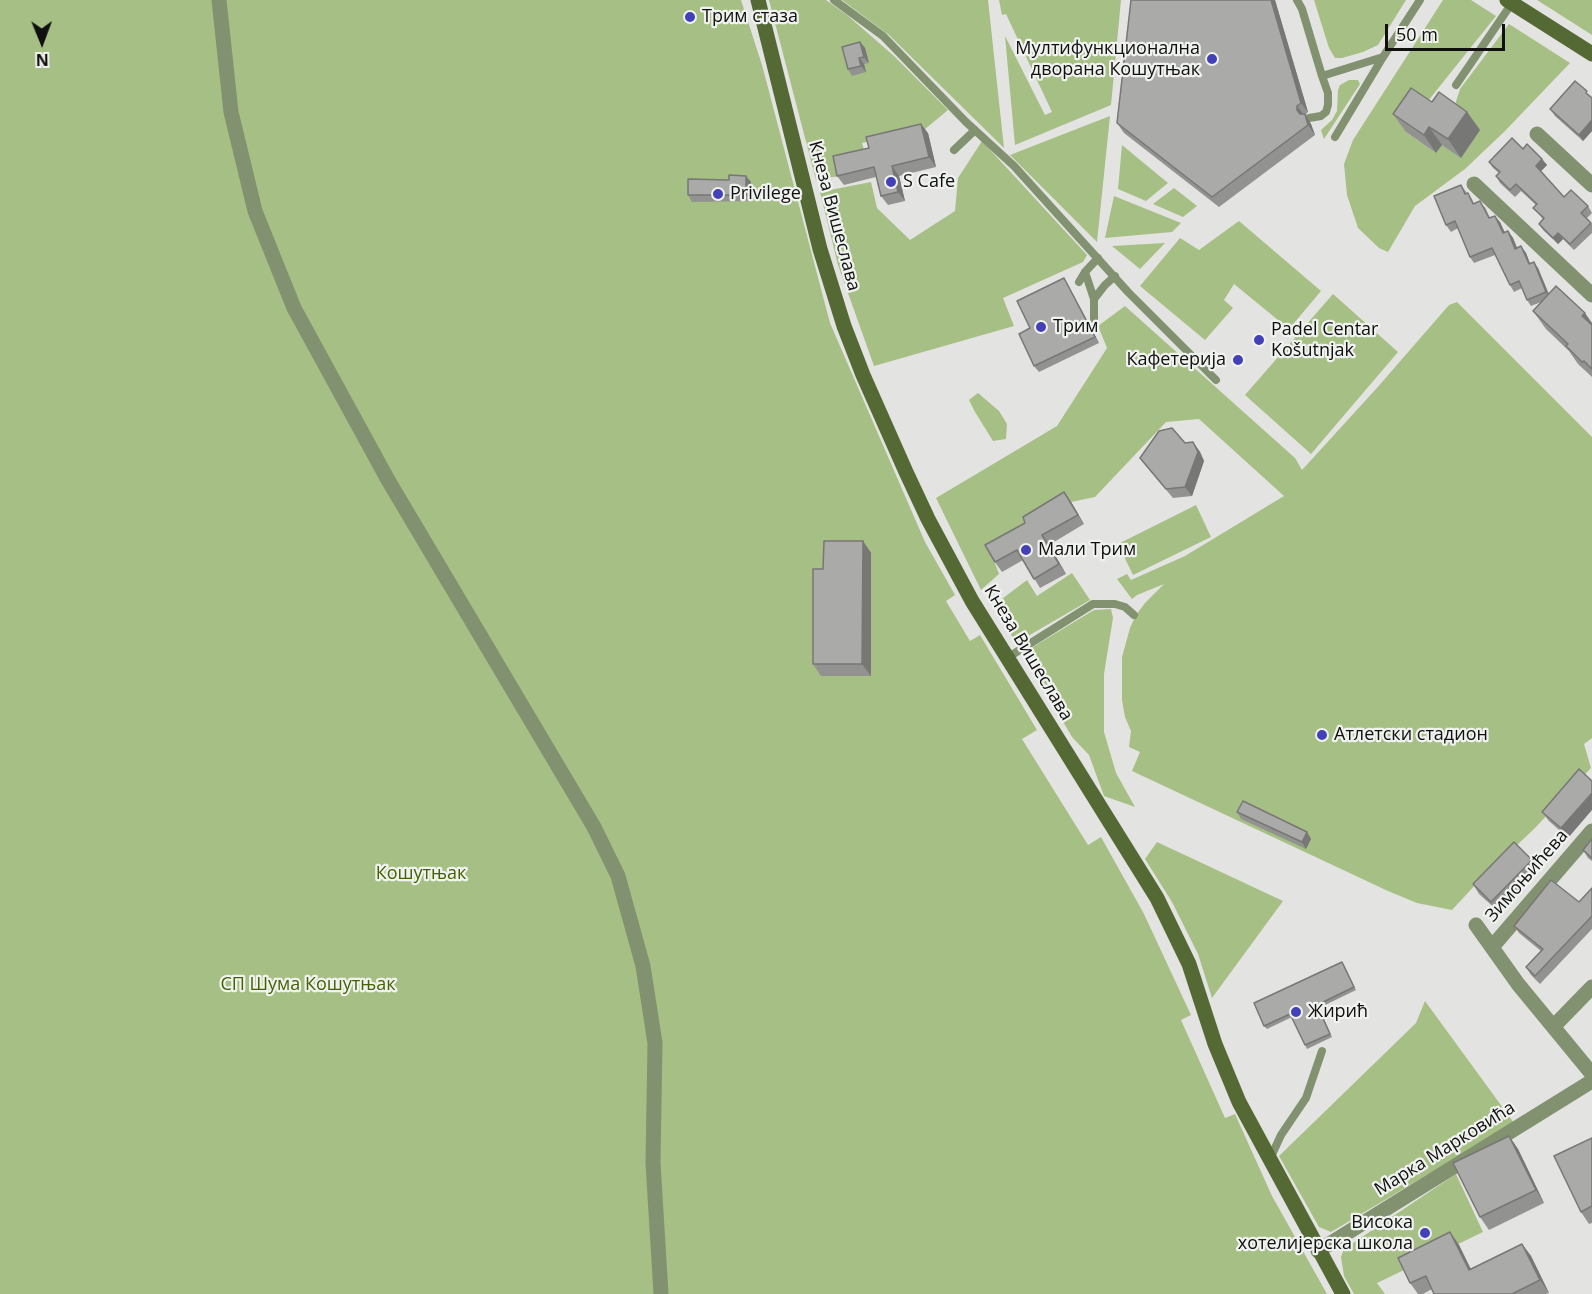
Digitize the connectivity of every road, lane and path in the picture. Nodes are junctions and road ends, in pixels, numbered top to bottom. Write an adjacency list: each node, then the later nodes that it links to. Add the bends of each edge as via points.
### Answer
1 (219, 0): 38 (street, via 231,112 255,211 294,308 388,480 594,827 618,876 643,966 656,1043 653,1164)
2 (758, 0): 27 (street, Кнеза Вишеслава, via 820,249 844,326 928,519)
3 (834, 0): 12 (lane, via 883,36)
4 (1297, 0): 9 (lane)
5 (1420, 0): 8 (lane)
6 (1510, 2): 7 (street); 10 (lane)
7 (1592, 54)
8 (1383, 57): 9 (lane); 14 (lane)
9 (1322, 76): 11 (lane, via 1328,93 1326,112)
10 (1456, 85)
11 (1309, 118)
12 (975, 129): 15 (lane); 18 (lane)
13 (1537, 134): 17 (street)
14 (1335, 137)
15 (954, 150)
16 (1474, 184): 22 (street)
17 (1592, 185)
18 (1098, 258): 19 (lane); 20 (lane)
19 (1085, 272): 21 (lane); 23 (lane)
20 (1115, 276): 23 (lane); 25 (lane)
21 (1080, 282)
22 (1592, 295)
23 (1094, 299): 24 (lane)
24 (1094, 318)
25 (1216, 380)
26 (1134, 615): 27 (lane, via 1115,604 1093,604)
27 (1007, 658): 36 (street, Кнеза Вишеслава, via 1156,898 1193,974 1230,1083)
28 (1592, 831): 30 (street, Зимоњићева)
29 (1476, 925): 30 (street, Зимоњићева)
30 (1492, 947): 32 (street, Зимоњићева)
31 (1592, 987): 32 (street)
32 (1554, 1026): 34 (street, Зимоњићева)
33 (1322, 1052): 36 (lane, via 1306,1098)
34 (1592, 1074)
35 (1592, 1081): 37 (street, Марка Марковића)
36 (1269, 1161): 37 (street, Кнеза Вишеслава)
37 (1318, 1251): 39 (street, Кнеза Вишеслава)
38 (661, 1294)
39 (1342, 1294)

